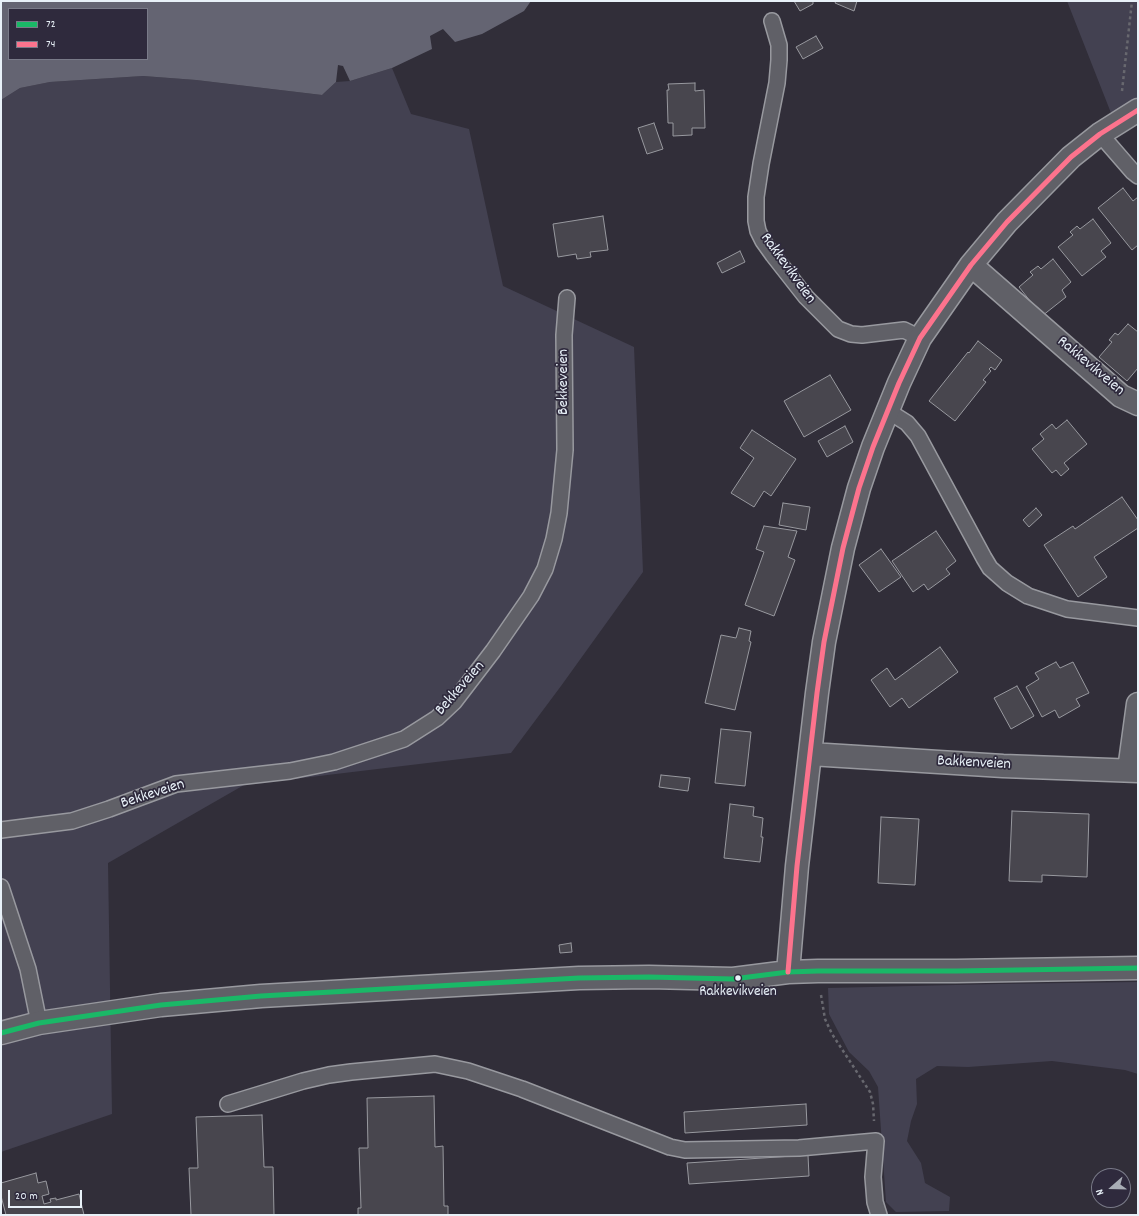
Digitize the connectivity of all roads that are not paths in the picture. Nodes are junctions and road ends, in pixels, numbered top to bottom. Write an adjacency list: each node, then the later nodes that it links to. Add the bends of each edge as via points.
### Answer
1 (772, 21): 7 (lane, Rakkevikveien, via 779,45 779,60 756,197 758,231 806,297 838,329 862,335 904,330)
2 (1138, 110): 3 (street)
3 (1100, 134): 4 (lane); 5 (street, via 1071,157 1007,222)
4 (1138, 176)
5 (971, 265): 7 (street); 8 (street, Rakkevikveien, via 1121,396)
6 (567, 298): 14 (lane, Bekkeveien, via 564,335 565,450 559,513 545,569 531,596 493,651 454,702 437,718 404,739 334,762 290,771 176,784 72,821)
7 (920, 338): 9 (street)
8 (1138, 404)
9 (888, 410): 10 (lane, via 907,423 918,436 990,568 1007,583 1028,596 1067,609); 12 (street, via 872,447 842,548 824,642)
10 (1138, 618)
11 (1138, 704): 13 (street)
12 (810, 754): 13 (street, Bakkenveien, via 1003,766); 17 (street)
13 (1134, 770)
14 (1, 830)
15 (1, 887): 18 (lane, via 28,969)
16 (1138, 968): 17 (street)
17 (788, 972): 18 (street, via 733,979 579,978 261,996 161,1005)
18 (39, 1023): 19 (street)
19 (1, 1033)
20 (228, 1104): 21 (lane, via 329,1075 435,1064 468,1071 516,1087 670,1147 685,1150 799,1148 876,1141 873,1177)
21 (879, 1215)

